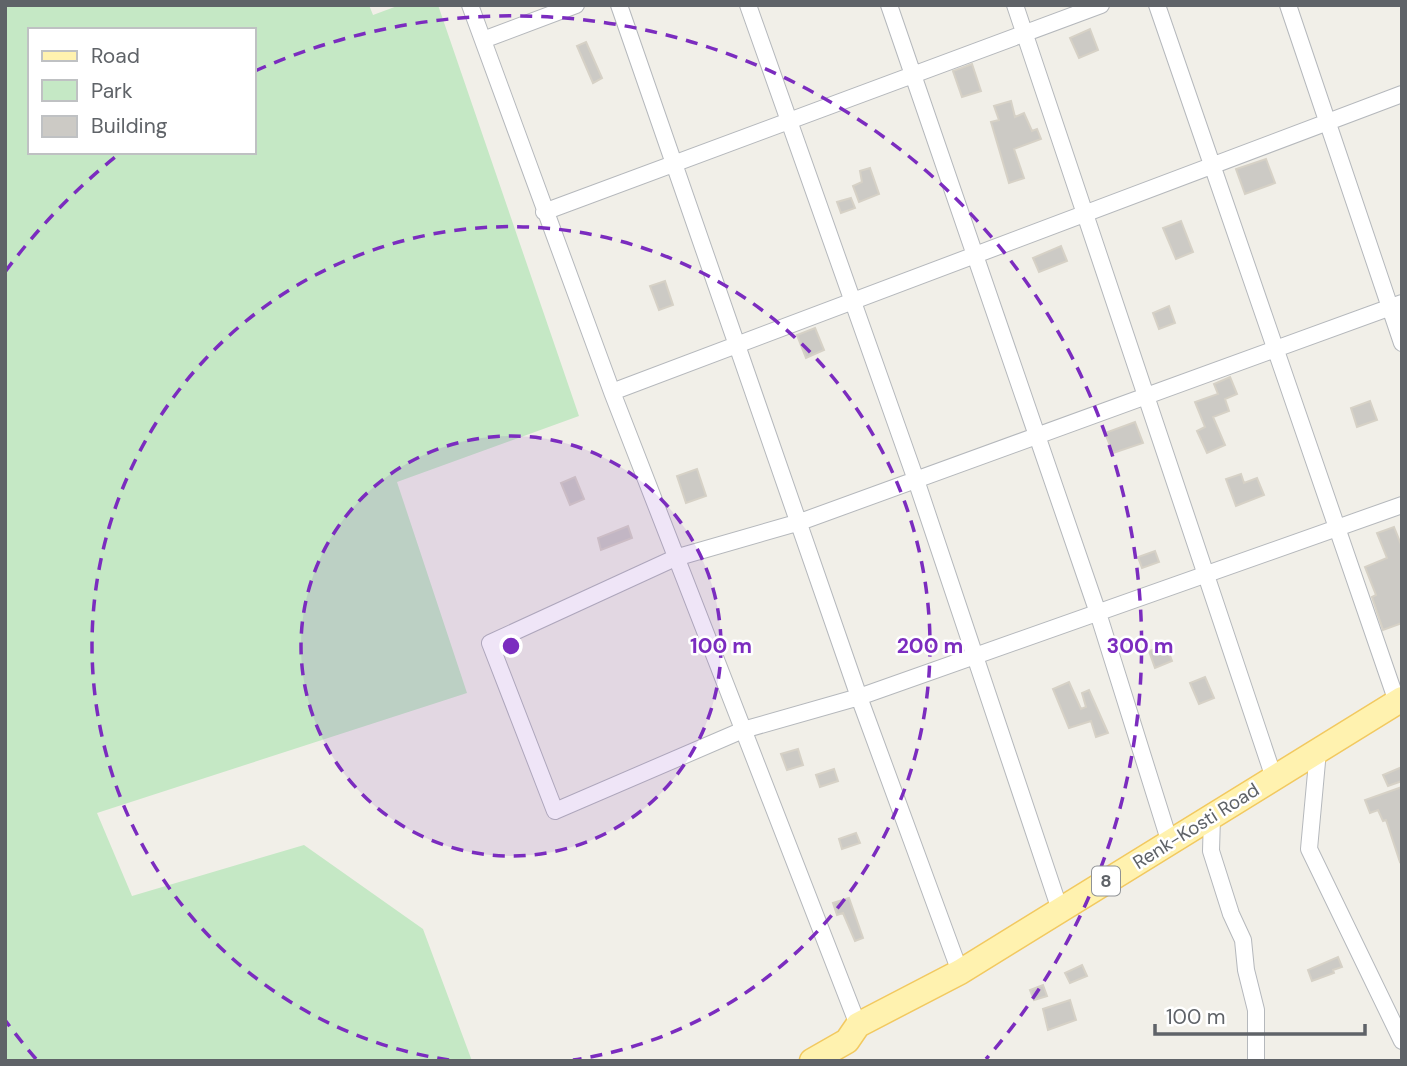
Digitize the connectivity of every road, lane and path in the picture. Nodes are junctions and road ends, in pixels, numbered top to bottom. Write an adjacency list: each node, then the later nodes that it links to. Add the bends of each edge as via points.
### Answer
1 (470, 5): 11 (street)
2 (576, 5): 11 (street)
3 (620, 5): 16 (street)
4 (748, 5): 14 (street)
5 (889, 5): 12 (street)
6 (1015, 5): 10 (street)
7 (1101, 5): 10 (street)
8 (1157, 5): 17 (street)
9 (1288, 5): 15 (street)
10 (1024, 34): 12 (street); 19 (street)
11 (483, 40): 18 (street)
12 (913, 75): 14 (street); 20 (street)
13 (1402, 94): 15 (street)
14 (787, 122): 16 (street); 21 (street)
15 (1328, 122): 17 (street); 22 (street)
16 (674, 164): 18 (street); 24 (street)
17 (1212, 166): 19 (street); 25 (street)
18 (544, 212): 26 (street)
19 (1085, 214): 20 (street); 27 (street)
20 (977, 254): 21 (street); 28 (street)
21 (852, 302): 24 (street); 29 (street)
22 (1396, 305): 23 (street); 25 (street)
23 (1402, 343)
24 (739, 344): 26 (street); 31 (street)
25 (1274, 349): 27 (street); 32 (street)
26 (612, 392): 33 (street)
27 (1144, 397): 28 (street); 34 (street)
28 (1036, 436): 29 (street); 35 (street)
29 (916, 480): 31 (street); 36 (street)
30 (1402, 505): 32 (street)
31 (800, 522): 33 (street); 37 (street)
32 (1338, 528): 34 (street); 38 (street)
33 (675, 558): 39 (street); 39 (street, via 490,643 555,811)
34 (1207, 575): 35 (street); 41 (street)
35 (1098, 613): 36 (street); 43 (street)
36 (975, 657): 37 (street); 44 (street)
37 (859, 697): 39 (street); 45 (street)
38 (1399, 701): 40 (main road, Renk-Kosti Road / 8)
39 (743, 730): 46 (street)
40 (1318, 751): 41 (main road, Renk-Kosti Road / 8); 47 (street, via 1309,849)
41 (1274, 778): 42 (main road, Renk-Kosti Road / 8)
42 (1212, 817): 43 (main road, Renk-Kosti Road / 8); 49 (street, via 1211,850 1243,940 1256,1010)
43 (1170, 843): 44 (main road, Renk-Kosti Road / 8)
44 (1060, 910): 45 (main road, Renk-Kosti Road / 8)
45 (960, 972): 46 (main road, Renk-Kosti Road / 8)
46 (858, 1025): 48 (main road, Renk-Kosti Road / 8, via 847,1041)
47 (1402, 1041)
48 (812, 1061)
49 (1256, 1061)

